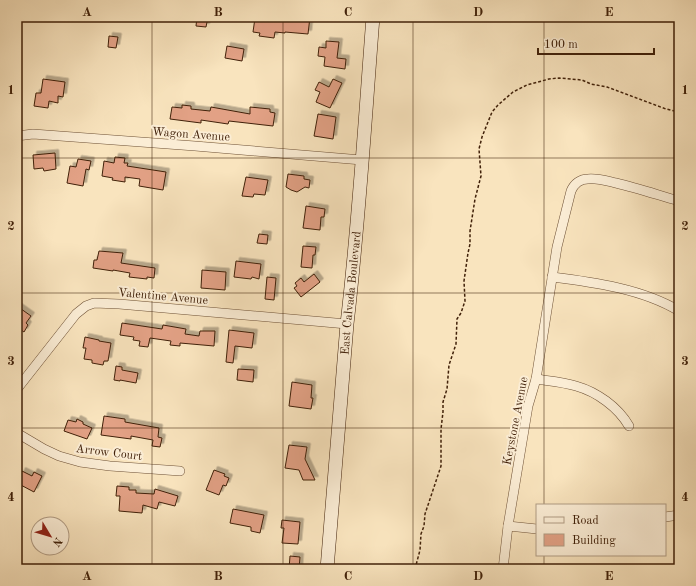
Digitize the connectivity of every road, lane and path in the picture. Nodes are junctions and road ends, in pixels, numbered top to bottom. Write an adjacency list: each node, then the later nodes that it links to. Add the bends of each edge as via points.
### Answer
1 (373, 17): 4 (main road, East Calvada Boulevard)
2 (679, 112): 19 (path, via 607,87 582,80 559,78 527,85 513,92 492,112 479,149 480,176 470,231 464,281 465,301 457,319 456,344 449,365 443,402 441,466 426,514)
3 (17, 136): 4 (street, Wagon Avenue, via 33,134)
4 (362, 160): 8 (main road, East Calvada Boulevard)
5 (679, 201): 6 (street, Keystone Avenue, via 599,179 579,181 570,191)
6 (552, 278): 7 (street, via 621,289 651,298); 9 (street, Keystone Avenue)
7 (679, 311)
8 (347, 324): 10 (street, Valentine Avenue, via 94,303 76,314); 18 (main road, East Calvada Boulevard)
9 (536, 379): 11 (street, via 575,385 589,391 619,411); 16 (street, Keystone Avenue, via 528,406)
10 (17, 389)
11 (629, 426)
12 (17, 433): 13 (street, Arrow Court, via 44,450 80,462)
13 (180, 471)
14 (679, 515): 15 (street)
15 (666, 517)
16 (508, 526): 17 (street); 20 (street, Keystone Avenue)
17 (536, 529)
18 (327, 569)
19 (415, 569)
20 (503, 569)

